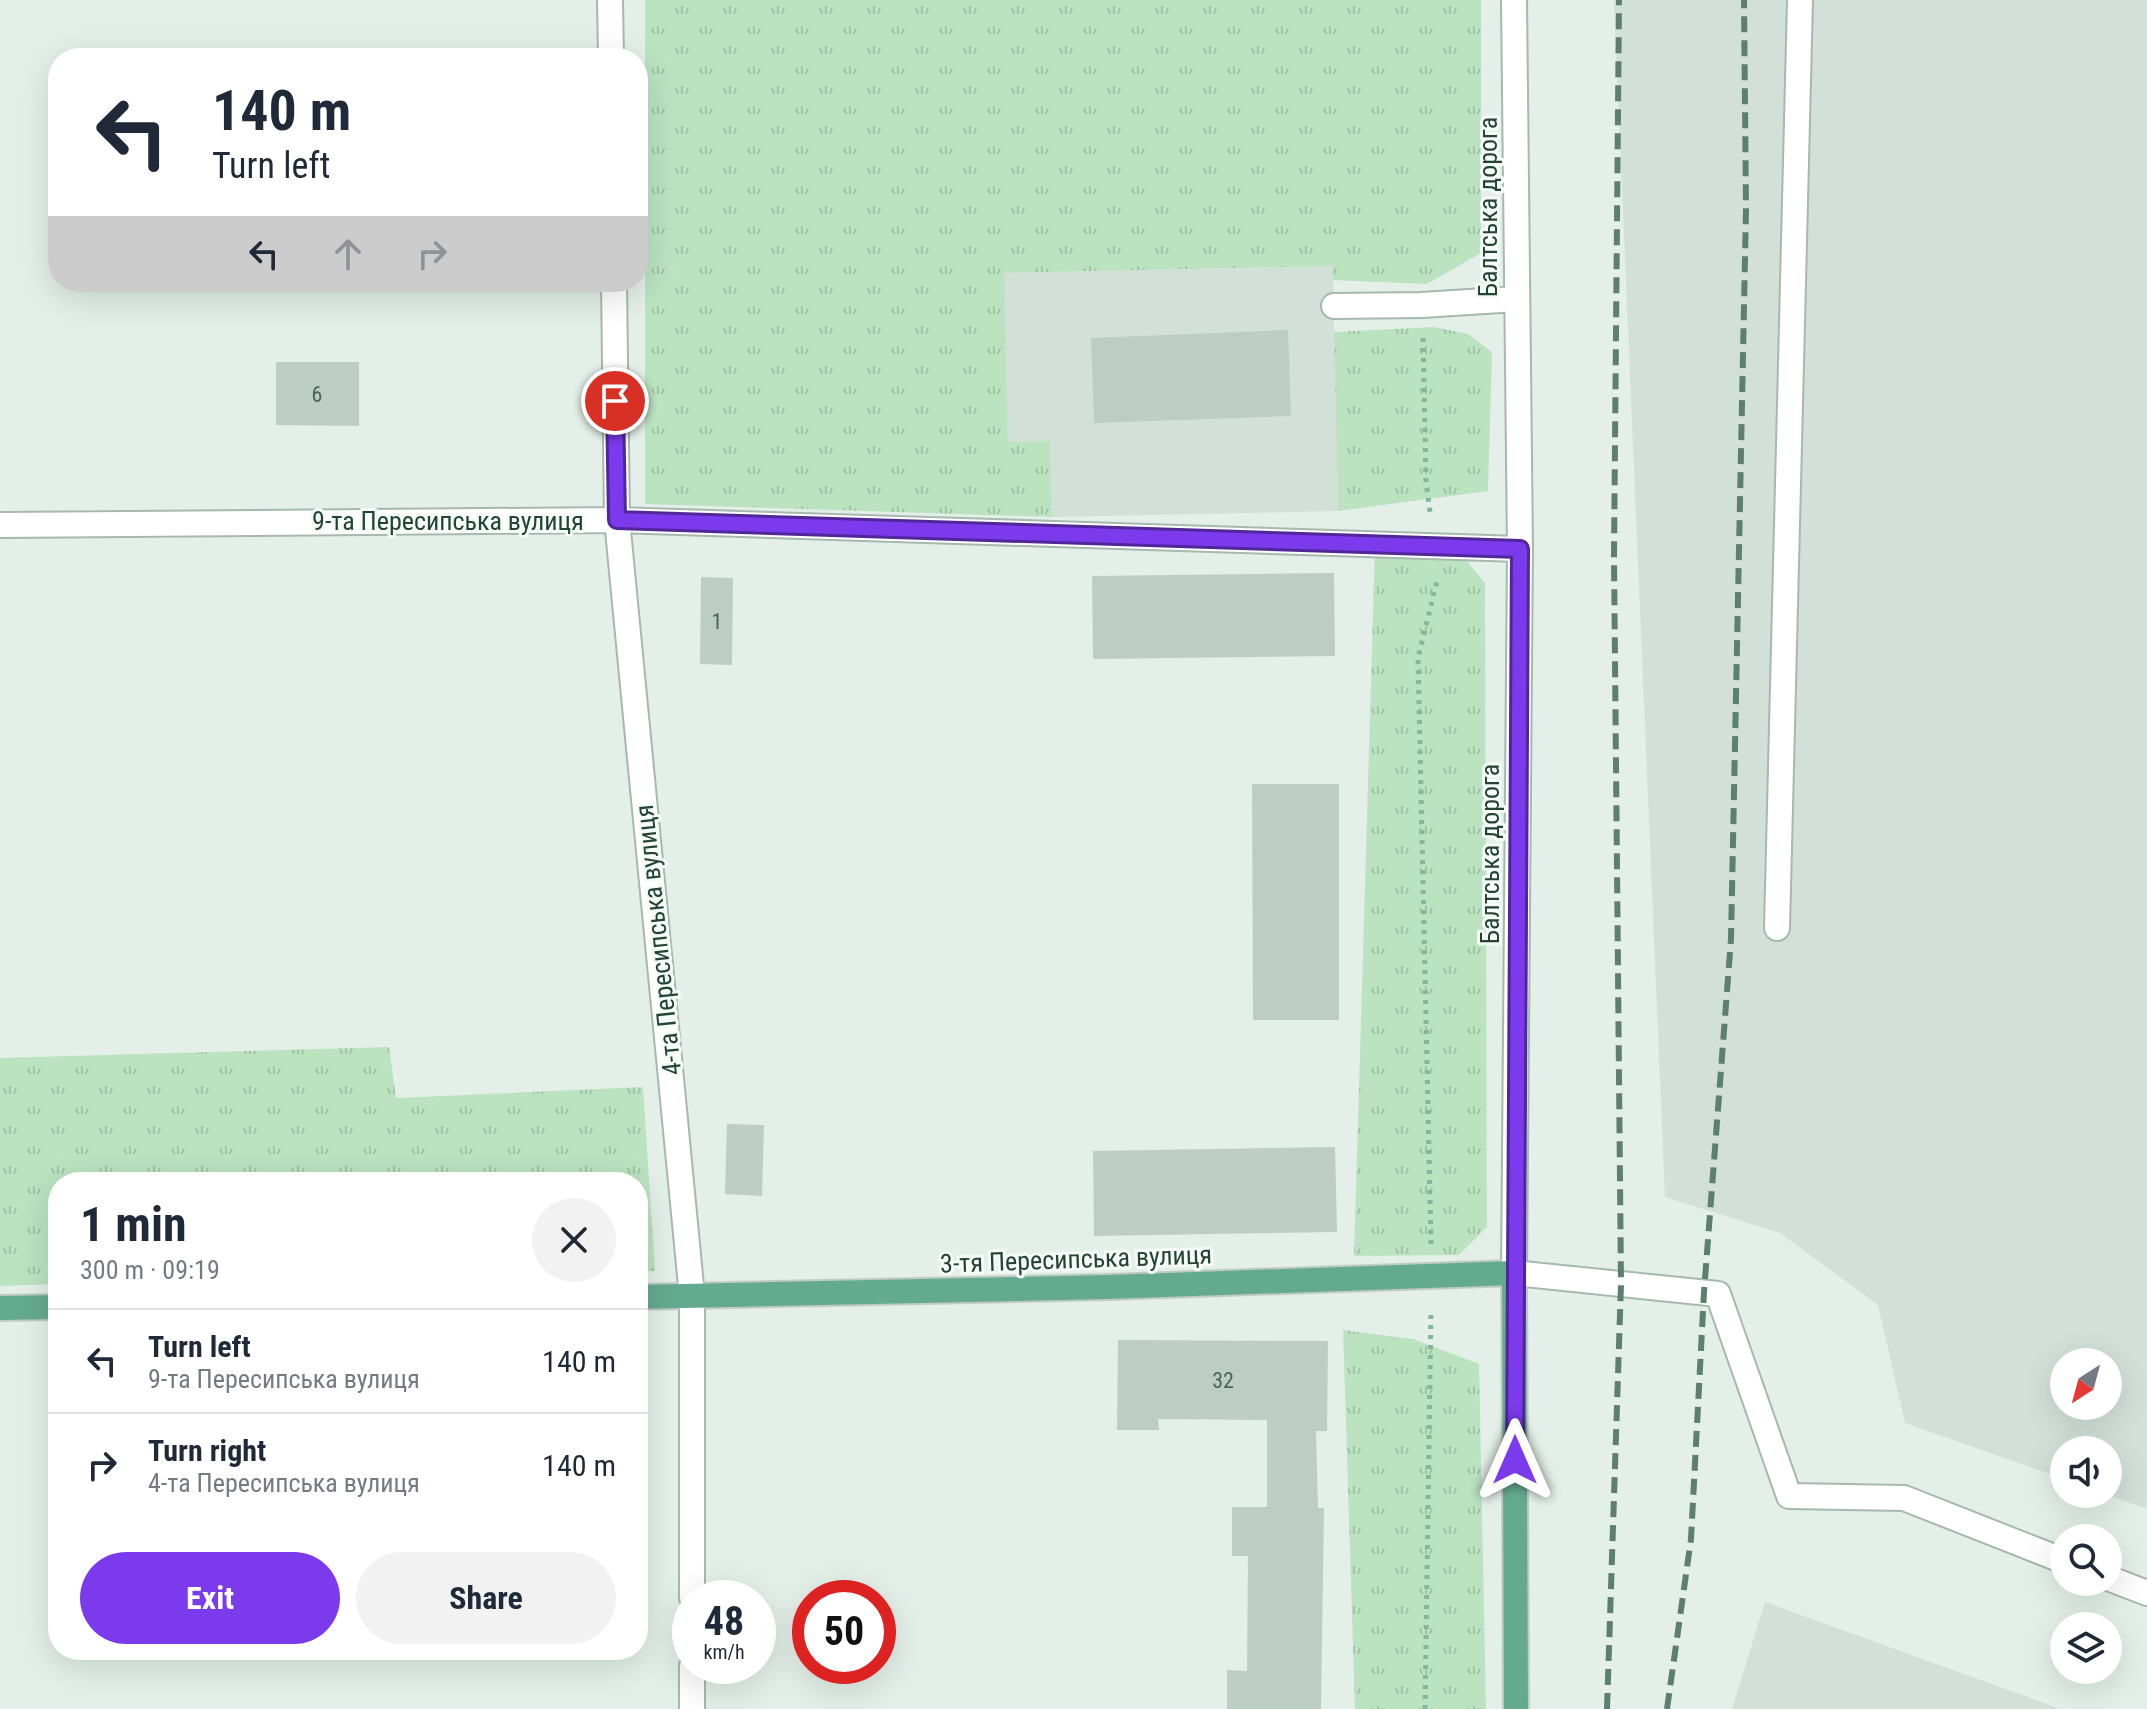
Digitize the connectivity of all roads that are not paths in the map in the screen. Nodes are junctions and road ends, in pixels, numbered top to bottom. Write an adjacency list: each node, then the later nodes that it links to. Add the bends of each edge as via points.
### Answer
1 (610, 0): 4 (street)
2 (1514, 0): 6 (street, Балтська дорога)
3 (1800, 0): 11 (street)
4 (611, 48)
5 (614, 292): 8 (street, 4-та Пересипська вулиця)
6 (1516, 299): 7 (street); 10 (street, Балтська дорога)
7 (1334, 306)
8 (617, 520): 9 (street, 9-та Пересипська вулиця); 10 (street, 9-та Пересипська вулиця); 13 (street, 4-та Пересипська вулиця)
9 (0, 525)
10 (1520, 549): 12 (street, Балтська дорога)
11 (1777, 928)
12 (1514, 1273): 13 (main road, 3-тя Пересипська вулиця); 17 (street, via 1718,1294 1789,1496 1904,1498); 23 (main road, Балтська дорога)
13 (692, 1296): 14 (main road, 3-тя Пересипська вулиця); 18 (street, 4-та Пересипська вулиця)
14 (648, 1297)
15 (48, 1307): 16 (main road)
16 (0, 1308)
17 (2050, 1555)
18 (692, 1580)
19 (2122, 1583): 20 (street)
20 (2147, 1593)
21 (692, 1684): 22 (street)
22 (692, 1709)
23 (1516, 1709)

